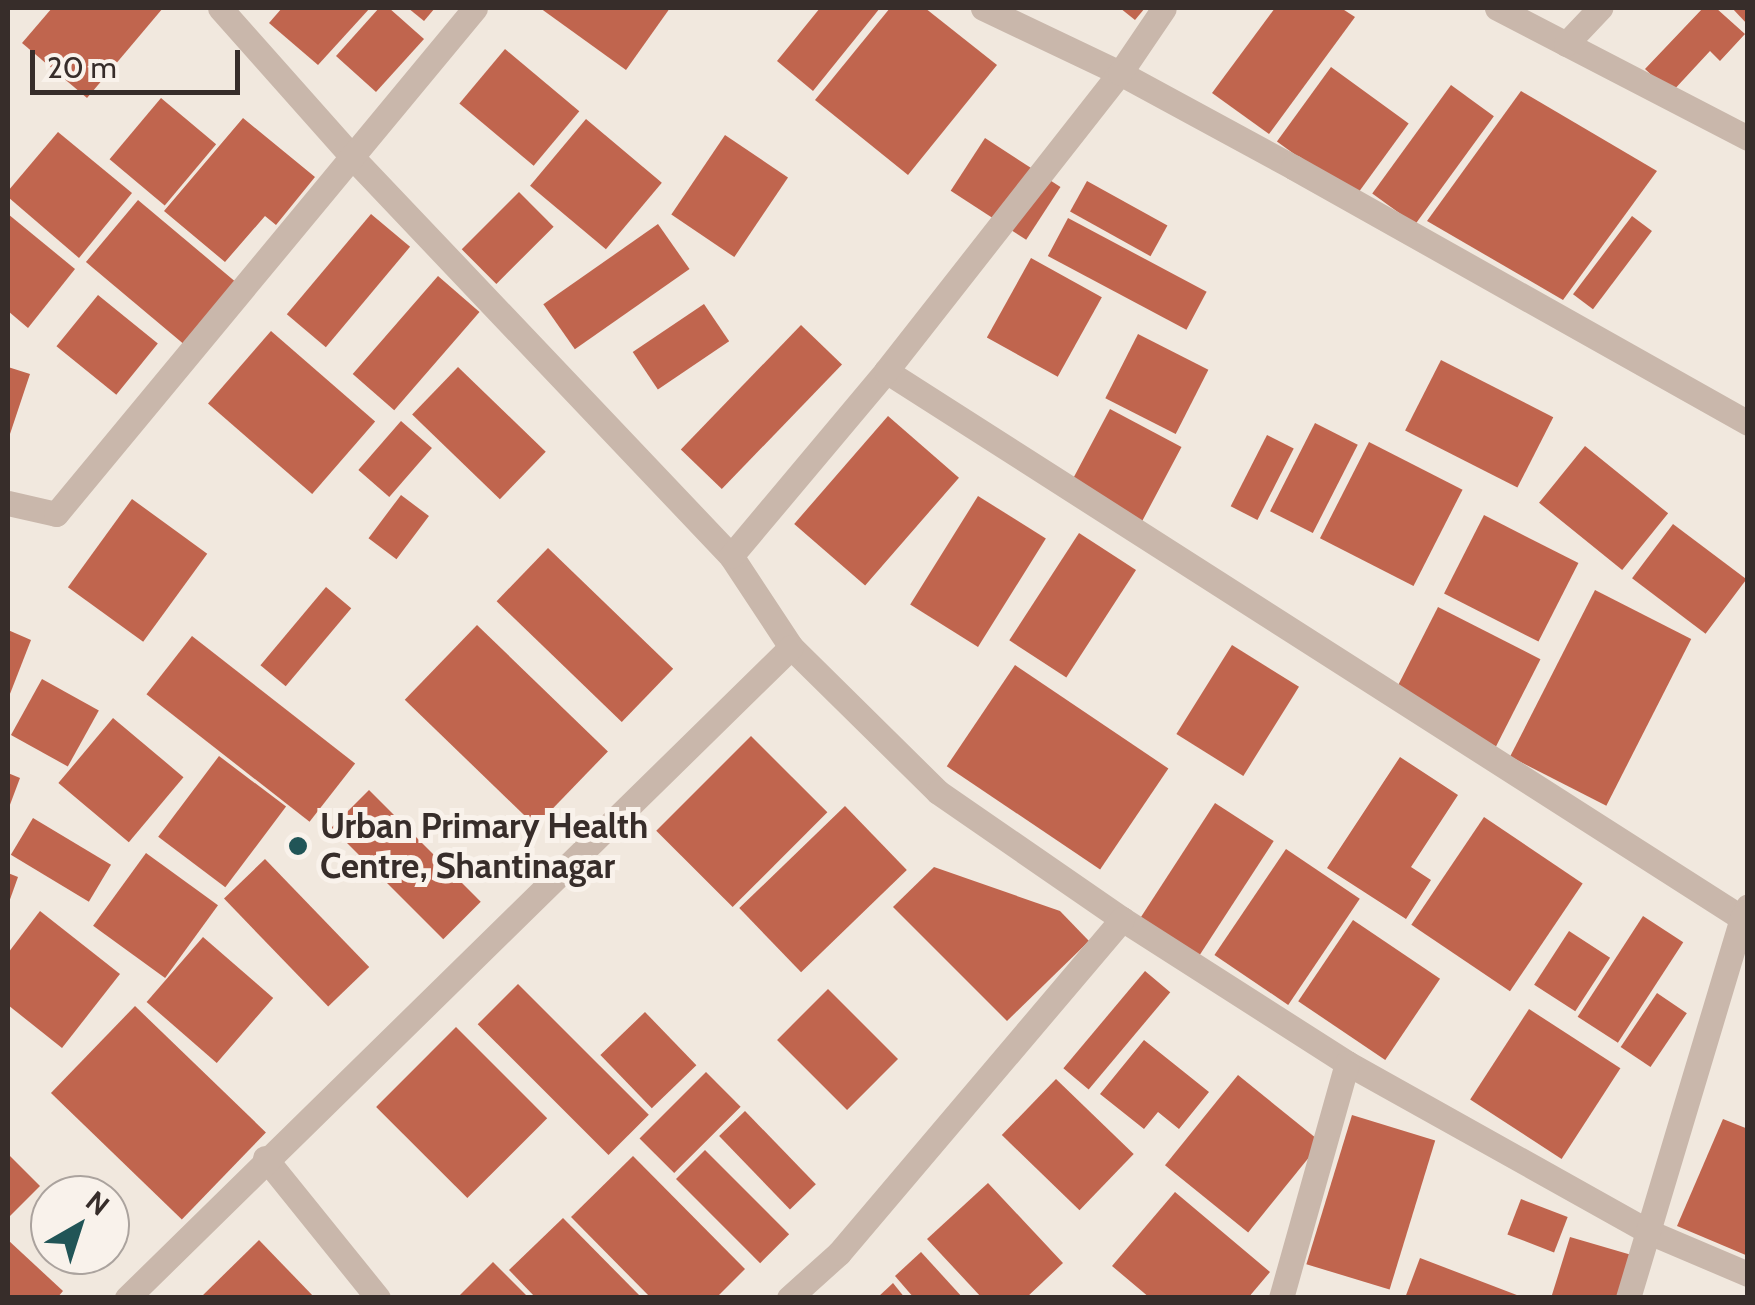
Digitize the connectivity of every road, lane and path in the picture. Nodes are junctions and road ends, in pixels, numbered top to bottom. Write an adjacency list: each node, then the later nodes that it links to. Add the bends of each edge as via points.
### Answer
1 (220, 8): 10 (street)
2 (475, 8): 10 (street)
3 (984, 8): 8 (street)
4 (1164, 8): 8 (street)
5 (1497, 8): 7 (street)
6 (1600, 8): 7 (street)
7 (1566, 44): 9 (street)
8 (1120, 74): 11 (street); 12 (street)
9 (1748, 138)
10 (353, 158): 13 (street, via 56,514); 14 (street)
11 (886, 371): 14 (street); 16 (street)
12 (1748, 423)
13 (8, 503)
14 (731, 556): 15 (street)
15 (791, 647): 17 (street, via 938,792); 19 (street)
16 (1745, 912): 20 (street)
17 (1122, 920): 18 (street); 24 (street, via 839,1253)
18 (1348, 1063): 20 (street); 25 (street)
19 (266, 1158): 22 (street); 23 (street)
20 (1649, 1232): 21 (street); 26 (street)
21 (1748, 1274)
22 (127, 1298)
23 (378, 1298)
24 (788, 1298)
25 (1281, 1298)
26 (1628, 1298)

